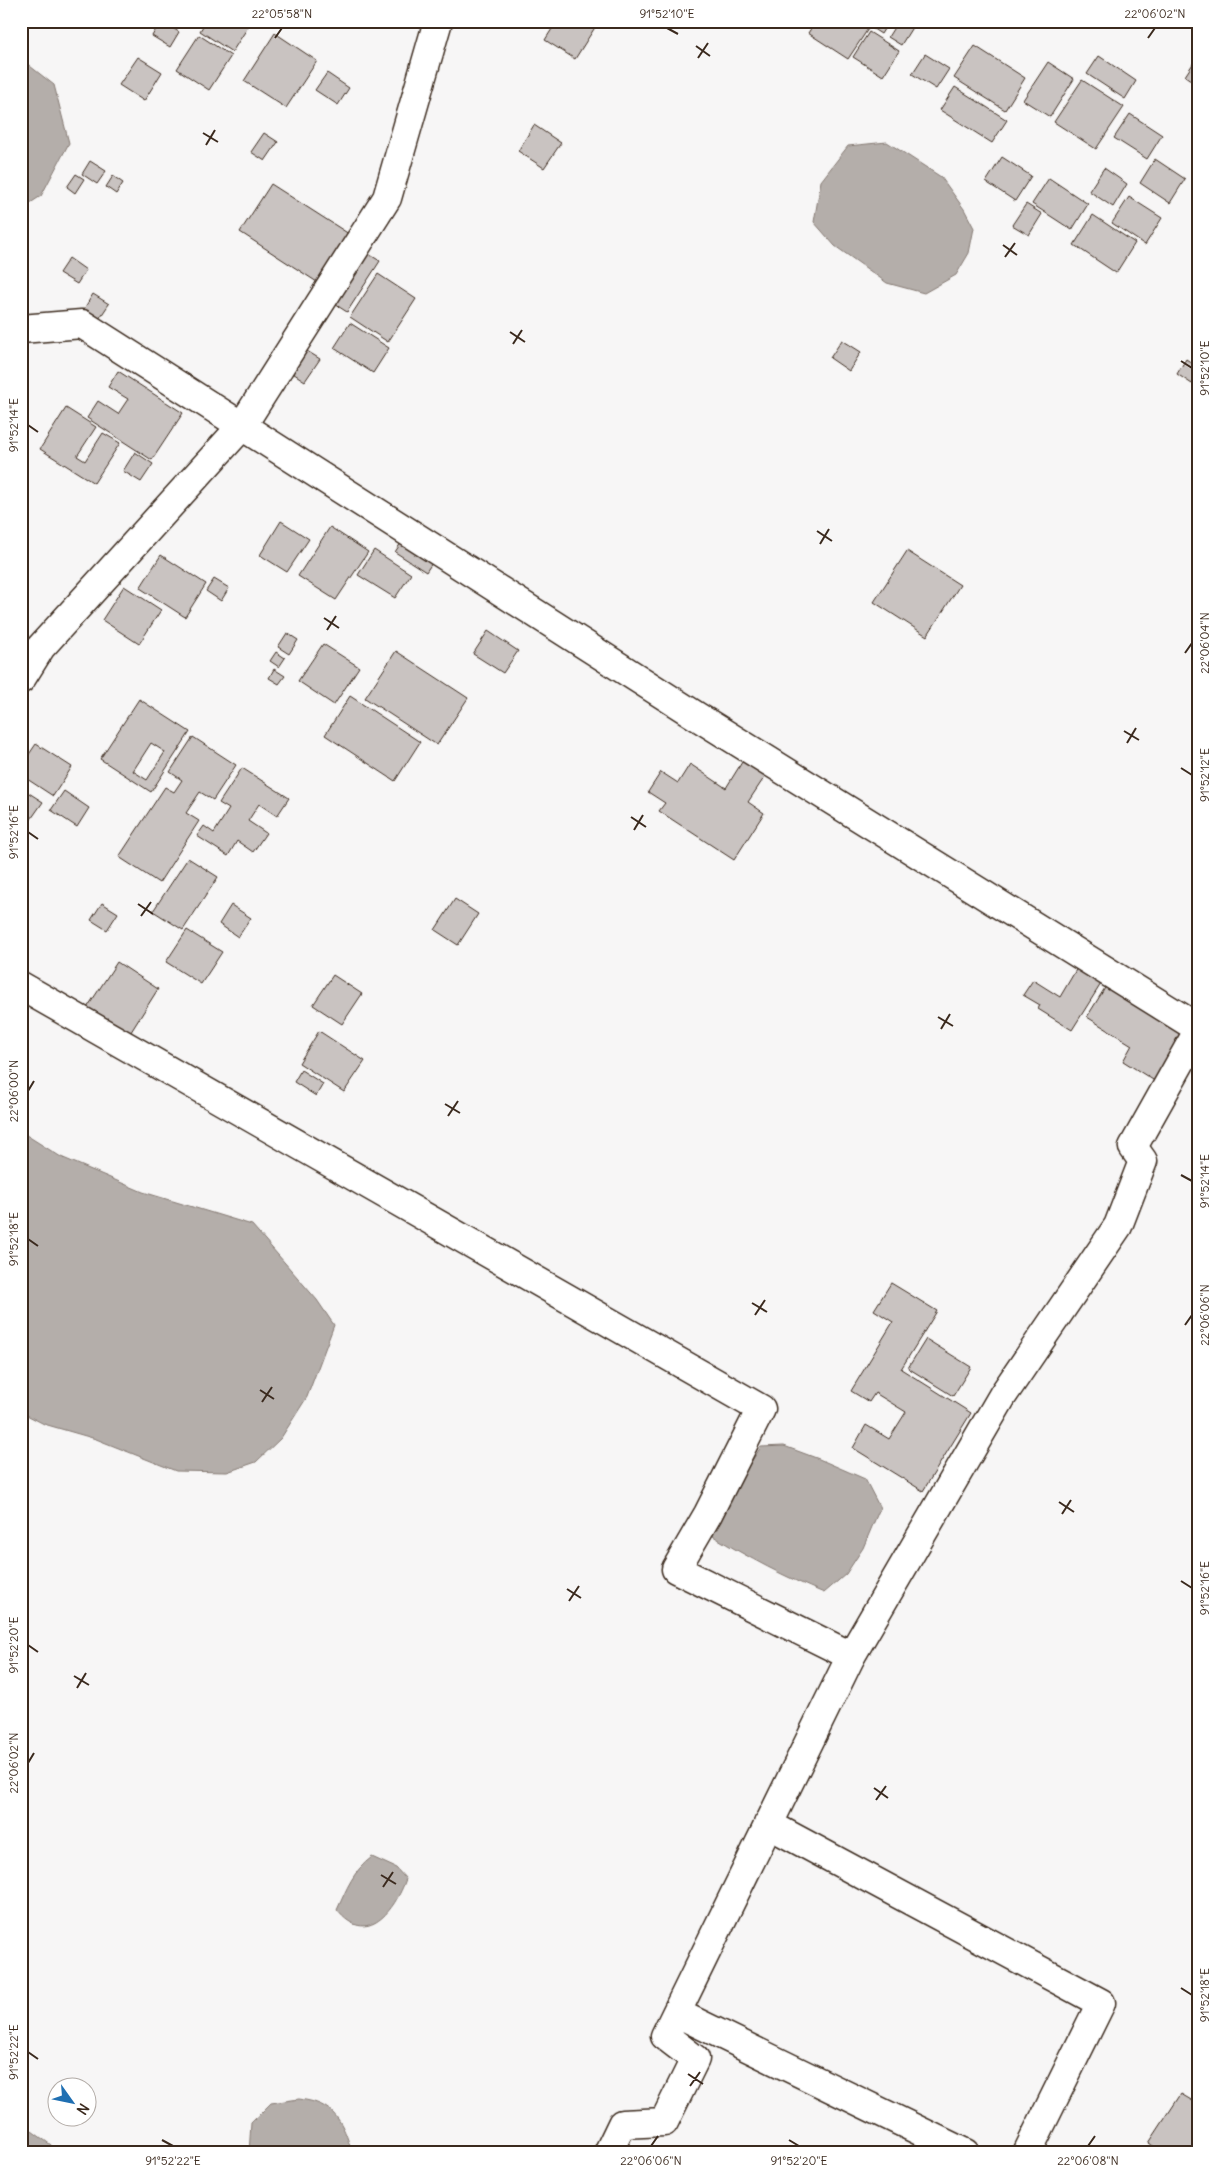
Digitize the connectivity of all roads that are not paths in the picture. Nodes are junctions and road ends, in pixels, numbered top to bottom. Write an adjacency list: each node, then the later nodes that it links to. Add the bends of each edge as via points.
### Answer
1 (438, 21): 3 (street, via 387,198)
2 (21, 330): 3 (street, via 82,324)
3 (242, 426): 4 (street, via 40,646); 6 (street)
4 (21, 678)
5 (21, 986): 7 (street, via 761,1409 676,1570)
6 (1198, 1030): 7 (street, via 1133,1147 1143,1161 1118,1226 1003,1395)
7 (851, 1656): 8 (street)
8 (768, 1824): 9 (street); 12 (street, via 1101,2003)
9 (676, 2013): 10 (street, via 665,2036 695,2059 664,2122 622,2124); 11 (street)
10 (608, 2153)
11 (965, 2153)
12 (1027, 2153)

